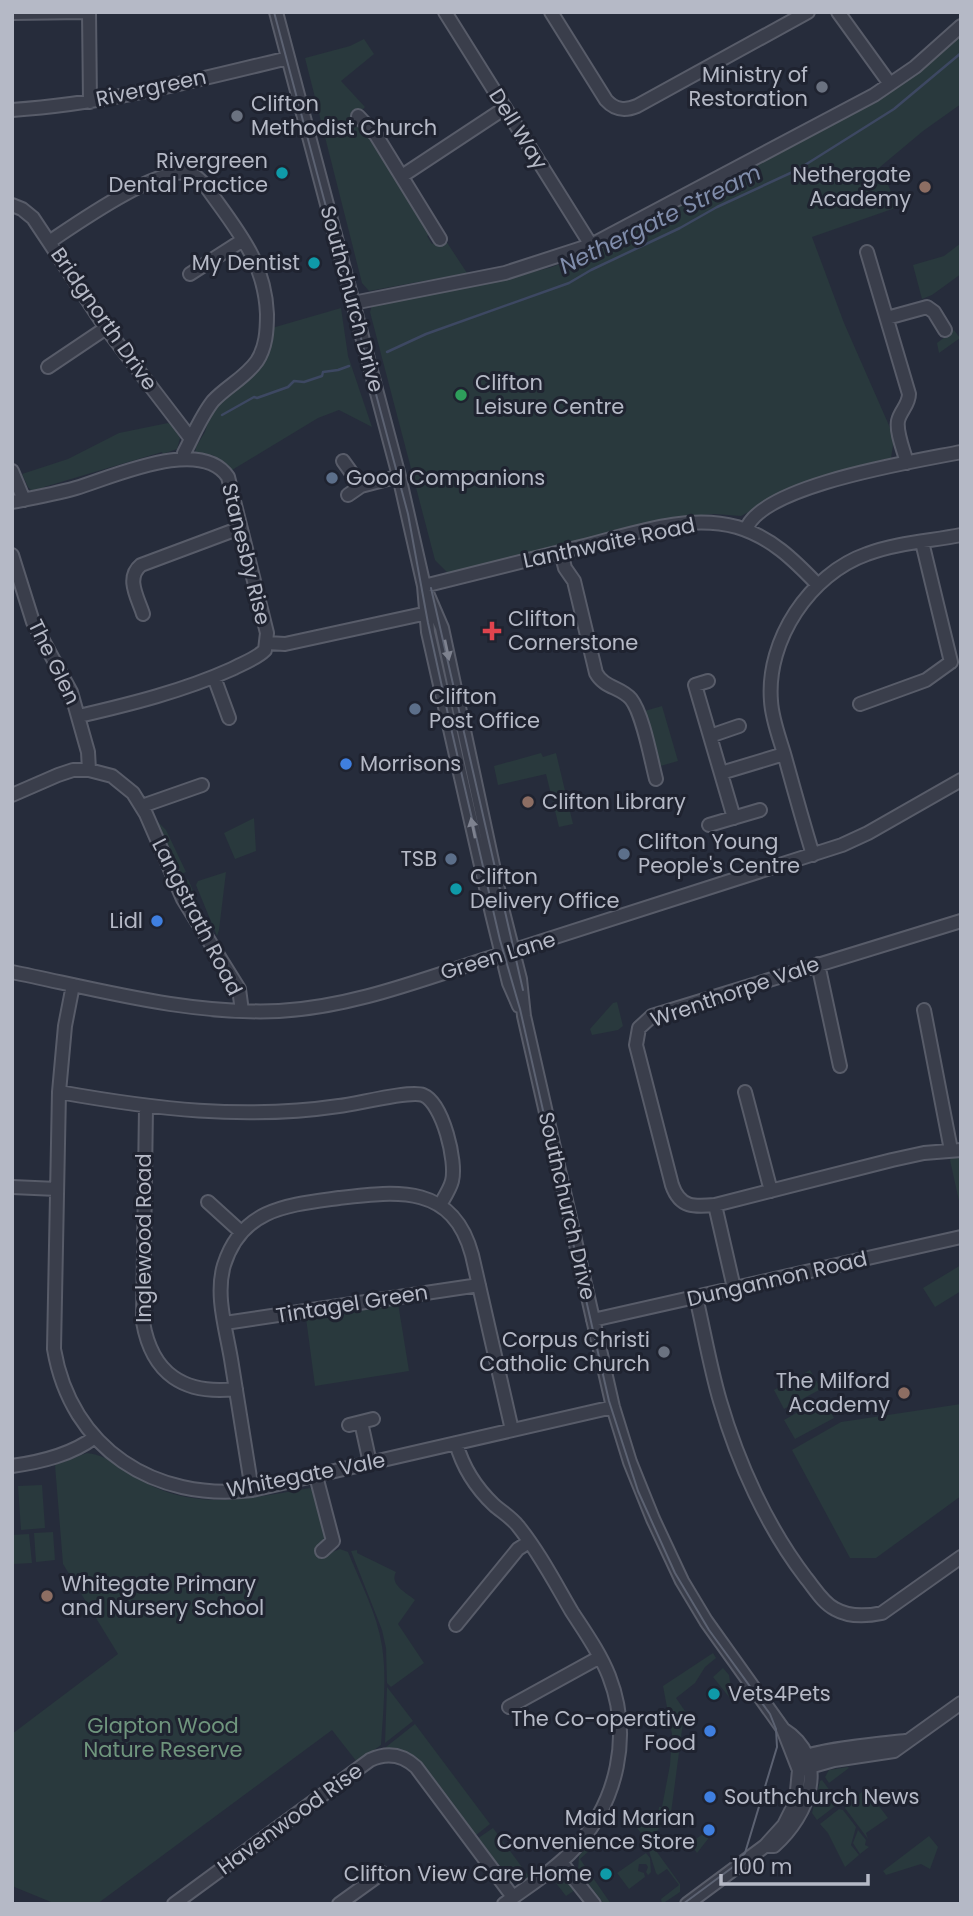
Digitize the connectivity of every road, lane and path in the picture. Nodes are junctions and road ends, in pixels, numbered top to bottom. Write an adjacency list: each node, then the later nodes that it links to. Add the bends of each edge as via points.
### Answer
1 (87, 12): 7 (street); 11 (street)
2 (276, 12): 9 (street, Southchurch Drive)
3 (445, 12): 12 (street, Dell Way)
4 (551, 12): 5 (street, via 606,100 623,109 637,106)
5 (808, 12)
6 (838, 12): 10 (street)
7 (12, 13)
8 (961, 26): 10 (street)
9 (288, 58): 11 (street, Rivergreen); 23 (street, Southchurch Drive)
10 (890, 85): 20 (street)
11 (90, 102): 13 (street, Rivergreen)
12 (505, 108): 15 (street); 20 (street, Dell Way)
13 (12, 110)
14 (358, 116): 15 (street)
15 (402, 176): 17 (street)
16 (12, 205): 19 (street, Bridgnorth Drive, via 33,218)
17 (436, 238)
18 (243, 240): 19 (street, via 205,185 188,173 162,177 122,196); 22 (street); 28 (street, via 262,278 264,344 248,372 215,399)
19 (49, 242): 25 (street, Bridgnorth Drive)
20 (590, 245): 23 (street, via 505,273)
21 (865, 257): 24 (street)
22 (199, 273)
23 (353, 303): 34 (street, Southchurch Drive)
24 (887, 318): 26 (street, via 927,307); 32 (street, via 909,394 898,425)
25 (106, 328): 27 (street); 28 (street, Bridgnorth Drive)
26 (946, 330)
27 (48, 367)
28 (191, 439): 30 (street)
29 (961, 452): 32 (street)
30 (184, 459): 37 (street); 38 (street, Stanesby Rise, via 215,463 223,470)
31 (343, 461): 35 (street)
32 (907, 463): 39 (street, via 857,472 810,488 758,513)
33 (12, 471): 37 (street)
34 (399, 476): 35 (street); 45 (street, Southchurch Drive)
35 (361, 486): 36 (street)
36 (348, 495)
37 (18, 501)
38 (240, 528): 47 (street, via 135,570 132,581); 48 (street, Stanesby Rise)
39 (746, 530): 42 (street, Lanthwaite Road, via 687,522); 44 (street, Lanthwaite Road, via 787,554)
40 (961, 535): 41 (street)
41 (922, 542): 44 (street, via 867,554); 49 (street)
42 (561, 552): 45 (street, Lanthwaite Road); 58 (street, via 574,581 596,673 635,705)
43 (12, 555): 53 (street, The Glen, via 33,622)
44 (818, 585): 57 (street, via 793,616 774,663 771,700)
45 (425, 586): 46 (street, Southchurch Drive)
46 (430, 612): 48 (street, via 285,644); 72 (street, Southchurch Drive, via 445,640)
47 (143, 614)
48 (267, 643): 50 (street, Stanesby Rise, via 261,654)
49 (956, 663): 52 (street, via 926,680)
50 (214, 677): 53 (street, Stanesby Rise); 54 (street)
51 (708, 681): 56 (street, via 695,685)
52 (860, 704)
53 (79, 716): 60 (street, The Glen)
54 (230, 719)
55 (739, 726): 56 (street)
56 (710, 736): 61 (street)
57 (784, 754): 61 (street); 70 (street)
58 (652, 765): 59 (street); 62 (street)
59 (639, 769)
60 (89, 770): 65 (street, via 73,770); 66 (street, Langstrath Road, via 121,782)
61 (721, 773): 68 (street)
62 (656, 779)
63 (961, 780): 70 (street, Green Lane, via 868,833)
64 (205, 785): 66 (street)
65 (12, 795)
66 (142, 806): 77 (street, Langstrath Road, via 183,899 239,989)
67 (760, 810): 68 (street)
68 (734, 818): 69 (street)
69 (709, 825)
70 (813, 855): 72 (street, Green Lane)
71 (961, 920): 73 (street, Wrenthorpe Vale)
72 (507, 953): 77 (street, Green Lane, via 327,1005); 94 (street, Southchurch Drive, via 512,992 524,1016)
73 (818, 964): 78 (street); 88 (street, Wrenthorpe Vale, via 652,1016 639,1028 636,1045 675,1193 684,1204)
74 (12, 972): 75 (street, Green Lane)
75 (73, 985): 77 (street, Green Lane, via 195,1008); 79 (street, Whitegate Vale)
76 (924, 1010): 82 (street, via 933,1024)
77 (242, 1011)
78 (840, 1066)
79 (59, 1092): 81 (street); 84 (street, Whitegate Vale)
80 (745, 1092): 85 (street)
81 (146, 1107): 87 (street, via 273,1113 422,1094 440,1110 453,1171); 96 (street, Inglewood Road, via 145,1335 157,1362 177,1380 215,1391)
82 (956, 1150): 85 (street, Wrenthorpe Vale, via 892,1160)
83 (12, 1188): 84 (street)
84 (57, 1189): 100 (street, Whitegate Vale, via 54,1349 69,1400)
85 (771, 1191): 88 (street, Wrenthorpe Vale)
86 (208, 1202): 89 (street)
87 (440, 1205): 89 (street, via 403,1192 329,1199 268,1212); 91 (street, via 468,1238)
88 (715, 1205): 92 (street)
89 (242, 1232): 95 (street, via 230,1248 222,1275)
90 (961, 1237): 92 (street, Dungannon Road)
91 (479, 1285): 95 (street, Tintagel Green); 99 (street)
92 (734, 1288): 93 (street, Dungannon Road)
93 (696, 1297): 94 (street, Dungannon Road); 108 (street, via 720,1399 743,1464 777,1534 826,1603 847,1613 882,1613)
94 (593, 1320): 97 (street, Southchurch Drive)
95 (225, 1323): 96 (street)
96 (236, 1389): 105 (street)
97 (613, 1407): 99 (street, Whitegate Vale); 113 (street, Southchurch Drive, via 643,1497 678,1572)
98 (361, 1422): 102 (street)
99 (512, 1430): 101 (street, Whitegate Vale)
100 (95, 1437): 103 (street, via 58,1456); 105 (street, Whitegate Vale, via 132,1468 169,1485 209,1493)
101 (456, 1443): 102 (street, Whitegate Vale); 106 (street, via 477,1486)
102 (370, 1463): 104 (street, Whitegate Vale)
103 (12, 1466)
104 (316, 1476): 105 (street, Whitegate Vale); 107 (street, via 332,1541)
105 (252, 1490)
106 (529, 1542): 109 (street, via 518,1549); 110 (street)
107 (322, 1551)
108 (961, 1557)
109 (455, 1625)
110 (600, 1657): 112 (street); 115 (street, via 618,1707 618,1760 600,1812)
111 (961, 1703): 114 (street, via 907,1741)
112 (509, 1706)
113 (783, 1729): 114 (street, Southchurch Drive); 114 (street, Southchurch Drive, via 791,1734)
114 (803, 1764): 121 (street, via 791,1814 765,1846)
115 (561, 1862): 117 (street); 120 (street)
116 (382, 1873): 119 (street)
117 (508, 1900): 118 (street, Havenwood Rise, via 416,1767 402,1757 385,1755 370,1760)
118 (174, 1904)
119 (339, 1904)
120 (594, 1904)
121 (687, 1904)

